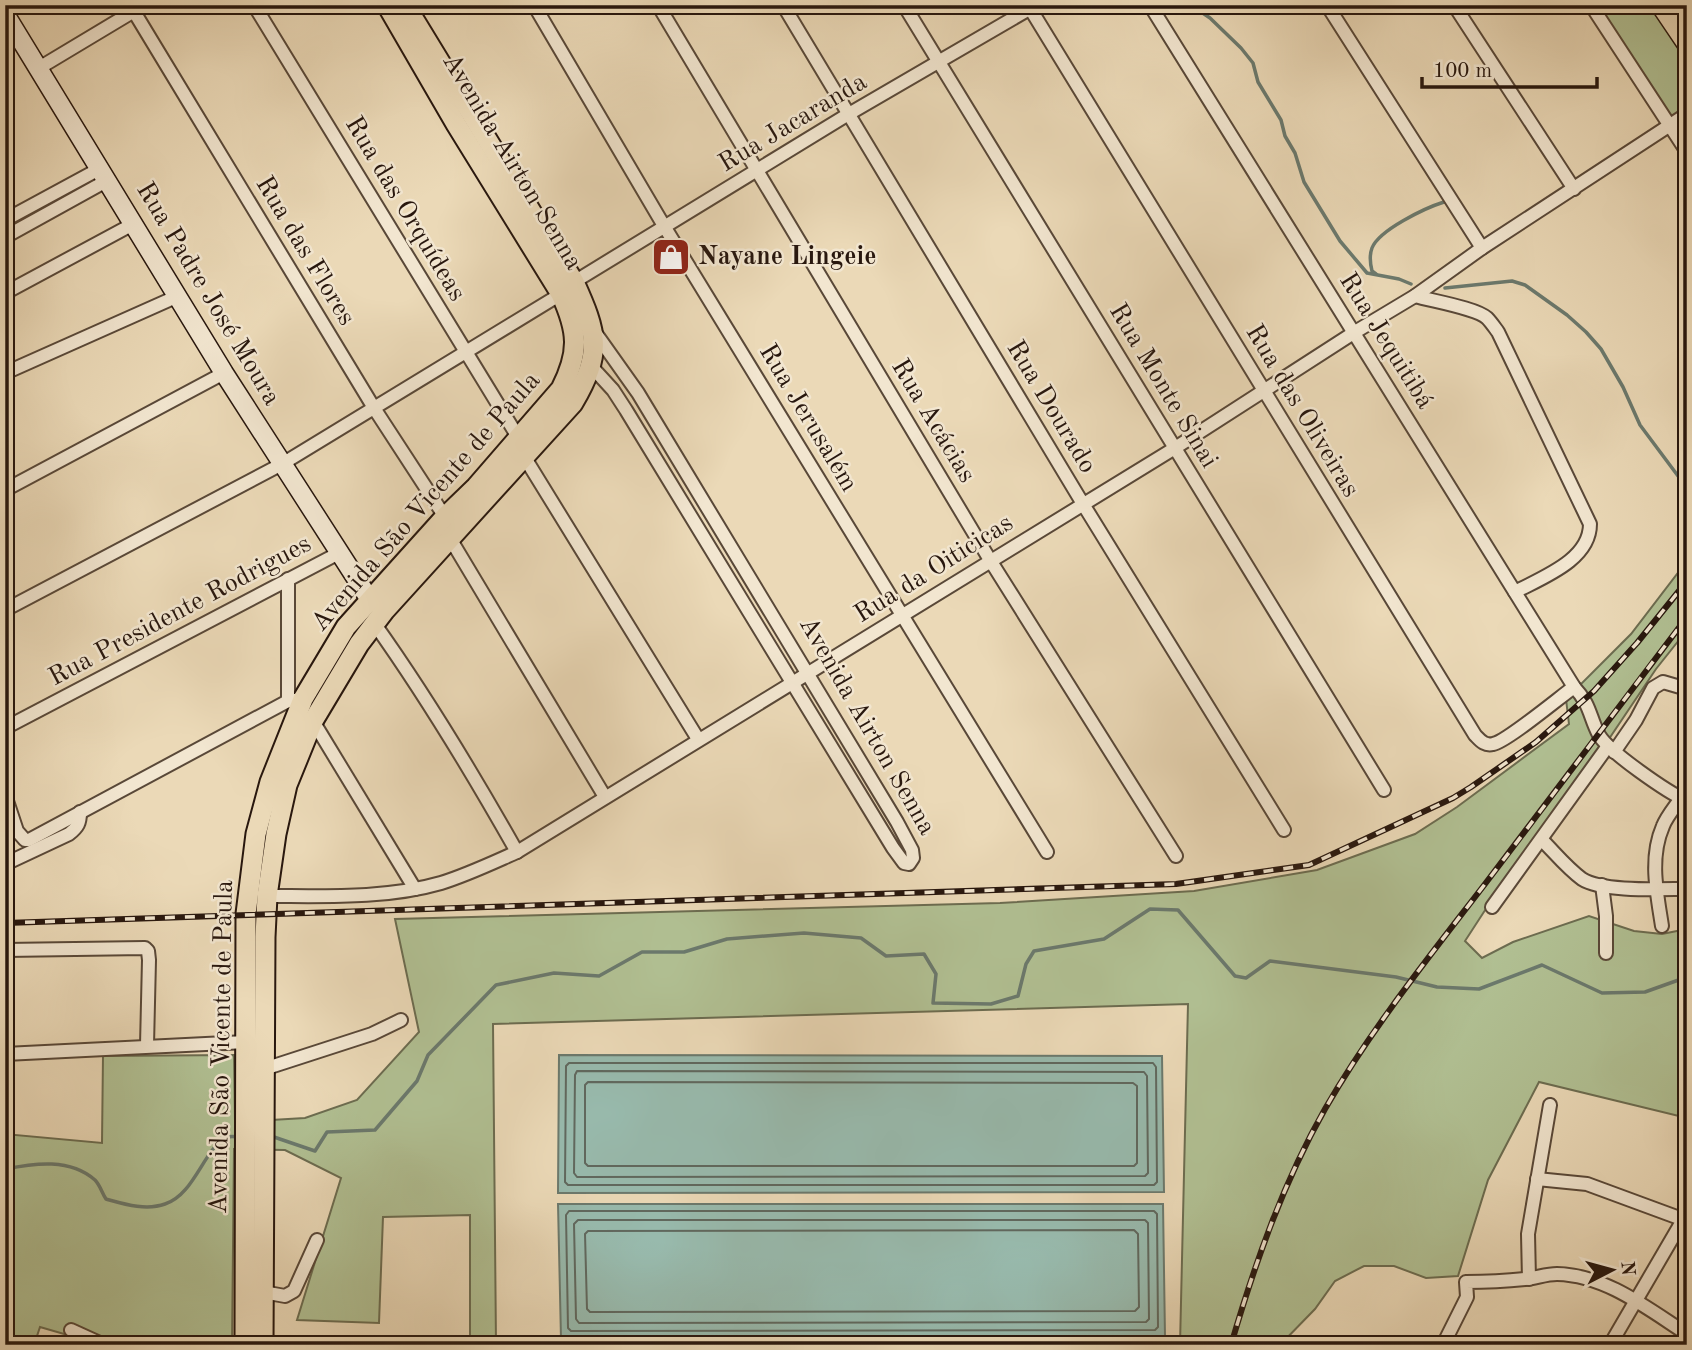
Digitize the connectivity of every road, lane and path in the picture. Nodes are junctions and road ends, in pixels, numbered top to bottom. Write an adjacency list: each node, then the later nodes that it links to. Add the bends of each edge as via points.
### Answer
1 (254, 5): 39 (street, Rua das Orquídeas)
2 (387, 5): 33 (main road, Avenida Airton Senna, via 456,124)
3 (405, 5): 33 (main road, Avenida Airton Senna)
4 (534, 5): 30 (street, Rua Jerusalém)
5 (658, 5): 23 (street, Rua Acácias)
6 (783, 5): 20 (street, Rua Dourado)
7 (904, 5): 17 (street, Rua Monte Sinai)
8 (1150, 5): 38 (street, Rua Jequitibá)
9 (1327, 5): 32 (street)
10 (1454, 5): 25 (street)
11 (1591, 5): 21 (street)
12 (1662, 5): 16 (highway)
13 (136, 7): 18 (street); 45 (street, Rua das Flores)
14 (1032, 7): 17 (street, Rua Jacaranda); 44 (street, Rua das Oliveiras)
15 (5, 14): 18 (street, Rua Padre José Moura)
16 (1687, 43)
17 (939, 63): 20 (street, Rua Jacaranda); 47 (street, Rua Monte Sinai)
18 (39, 68): 24 (street, Rua Padre José Moura)
19 (1687, 114): 21 (street, Rua da Oiticicas)
20 (847, 116): 23 (street, Rua Jacaranda); 52 (street, Rua Dourado)
21 (1670, 125): 22 (street); 25 (street, Rua da Oiticicas)
22 (1687, 152)
23 (757, 173): 30 (street, Rua Jacaranda); 58 (street, Rua Acácias)
24 (104, 174): 26 (street); 28 (street, Rua Padre José Moura); 29 (street)
25 (1574, 189): 32 (street, Rua da Oiticicas)
26 (21, 211): 27 (street); 29 (street)
27 (5, 220)
28 (135, 223): 34 (street); 35 (street, Rua Padre José Moura)
29 (27, 225): 31 (street)
30 (664, 226): 33 (street, Rua Jacaranda); 63 (street, Rua Jerusalém)
31 (5, 237)
32 (1482, 248): 36 (street, Rua da Oiticicas)
33 (567, 288): 37 (main road, Avenida Airton Senna); 39 (street, Rua Jacaranda); 40 (main road, Avenida Airton Senna)
34 (5, 292)
35 (178, 296): 42 (street); 43 (street, Rua Padre José Moura)
36 (1415, 296): 38 (street, Rua da Oiticicas); 60 (street, via 1473,310 1498,332 1590,524 1590,535 1573,558)
37 (593, 330): 41 (main road, Avenida Airton Senna); 54 (street, Avenida Airton Senna, via 638,393)
38 (1355, 332): 44 (street, Rua da Oiticicas); 60 (street, Rua Jequitibá)
39 (466, 352): 45 (street, Rua Jacaranda); 46 (street, Rua das Orquídeas)
40 (575, 353): 46 (main road, Avenida São Vicente de Paula, via 561,389)
41 (591, 366): 48 (main road, Avenida São Vicente de Paula, via 573,403); 55 (street, Avenida Airton Senna, via 620,400)
42 (5, 373)
43 (224, 373): 49 (street, Rua Padre José Moura); 50 (street)
44 (1263, 392): 47 (street, Rua da Oiticicas); 67 (street, Rua das Oliveiras, via 1483,743 1504,740)
45 (374, 408): 49 (street, Rua Jacaranda); 53 (street, Rua das Flores)
46 (518, 437): 51 (main road, Avenida São Vicente de Paula)
47 (1175, 448): 52 (street, Rua da Oiticicas); 74 (street, Rua Monte Sinai)
48 (525, 458): 51 (main road, Avenida São Vicente de Paula); 72 (street)
49 (282, 464): 57 (street, Rua Padre José Moura); 62 (street, Rua Jacaranda)
50 (5, 490)
51 (482, 492): 53 (main road, Avenida São Vicente de Paula); 56 (main road, Avenida São Vicente de Paula)
52 (1083, 504): 58 (street, Rua da Oiticicas); 79 (street, Rua Dourado)
53 (445, 517): 61 (main road, Avenida São Vicente de Paula)
54 (714, 523): 55 (street); 65 (street, Avenida Airton Senna)
55 (701, 530): 66 (street, Avenida Airton Senna)
56 (451, 540): 64 (main road, Avenida São Vicente de Paula); 76 (street)
57 (339, 553): 59 (street, Rua Presidente Rodrigues); 61 (street, Rua Padre José Moura)
58 (990, 560): 63 (street, Rua da Oiticicas); 83 (street, Rua Acácias)
59 (288, 579): 69 (street); 71 (street, Rua Presidente Rodrigues)
60 (1515, 592): 67 (street, Rua Jequitibá)
61 (370, 600): 69 (main road, Avenida São Vicente de Paula)
62 (5, 610)
63 (902, 616): 65 (street, Rua da Oiticicas); 82 (street, Rua Jerusalém)
64 (374, 622): 70 (main road, Avenida São Vicente de Paula); 81 (street)
65 (807, 674): 66 (street, Rua da Oiticicas); 66 (street, Avenida Airton Senna, via 897,822 912,850 909,864 892,848)
66 (793, 682): 72 (street, Rua da Oiticicas)
67 (1574, 687): 73 (street, Rua Jequitibá)
68 (1687, 689): 73 (street, via 1663,682 1653,688 1636,720)
69 (296, 700): 78 (street); 95 (main road, Avenida São Vicente de Paula, via 256,834 246,914)
70 (313, 720): 87 (street); 89 (main road, Avenida São Vicente de Paula, via 287,785)
71 (5, 728)
72 (698, 740): 76 (street, Rua da Oiticicas)
73 (1611, 749): 77 (street); 80 (street)
74 (1384, 790)
75 (5, 795): 78 (street, via 17,831 25,840)
76 (605, 797): 81 (street, Rua da Oiticicas)
77 (1684, 799): 88 (street, via 1664,824 1657,842)
78 (80, 811): 84 (street, via 77,828 69,834)
79 (1284, 830)
80 (1542, 840): 85 (street, via 1584,880); 90 (street)
81 (517, 852): 87 (street, Rua da Oiticicas, via 459,877)
82 (1047, 852)
83 (1175, 856)
84 (5, 864)
85 (1602, 885): 88 (street); 93 (street)
86 (1687, 888): 88 (street)
87 (415, 889): 89 (street, Rua da Oiticicas, via 346,896)
88 (1657, 890): 91 (street)
89 (267, 896): 98 (main road, Avenida São Vicente de Paula)
90 (1492, 907)
91 (1662, 926)
92 (5, 950): 96 (street, via 145,947 149,960)
93 (1606, 953)
94 (401, 1020): 98 (street)
95 (246, 1042): 96 (street); 100 (main road, Avenida São Vicente de Paula)
96 (147, 1045): 97 (street)
97 (5, 1054)
98 (264, 1069): 100 (main road, Avenida São Vicente de Paula)
99 (1550, 1105): 101 (street)
100 (254, 1117): 104 (main road, Avenida São Vicente de Paula)
101 (1537, 1179): 102 (street, via 1587,1184); 105 (street, via 1528,1234)
102 (1684, 1216): 107 (street)
103 (317, 1240): 106 (street, via 294,1291 285,1296)
104 (254, 1260): 106 (main road, Avenida São Vicente de Paula); 111 (main road, Avenida São Vicente de Paula)
105 (1529, 1279): 107 (street, via 1576,1276); 113 (street, via 1466,1282 1467,1297)
106 (263, 1292): 112 (main road, Avenida São Vicente de Paula)
107 (1637, 1301): 109 (street); 114 (street)
108 (71, 1330): 110 (street)
109 (1687, 1334)
110 (104, 1345)
111 (245, 1345)
112 (263, 1345)
113 (1443, 1345)
114 (1610, 1345)

